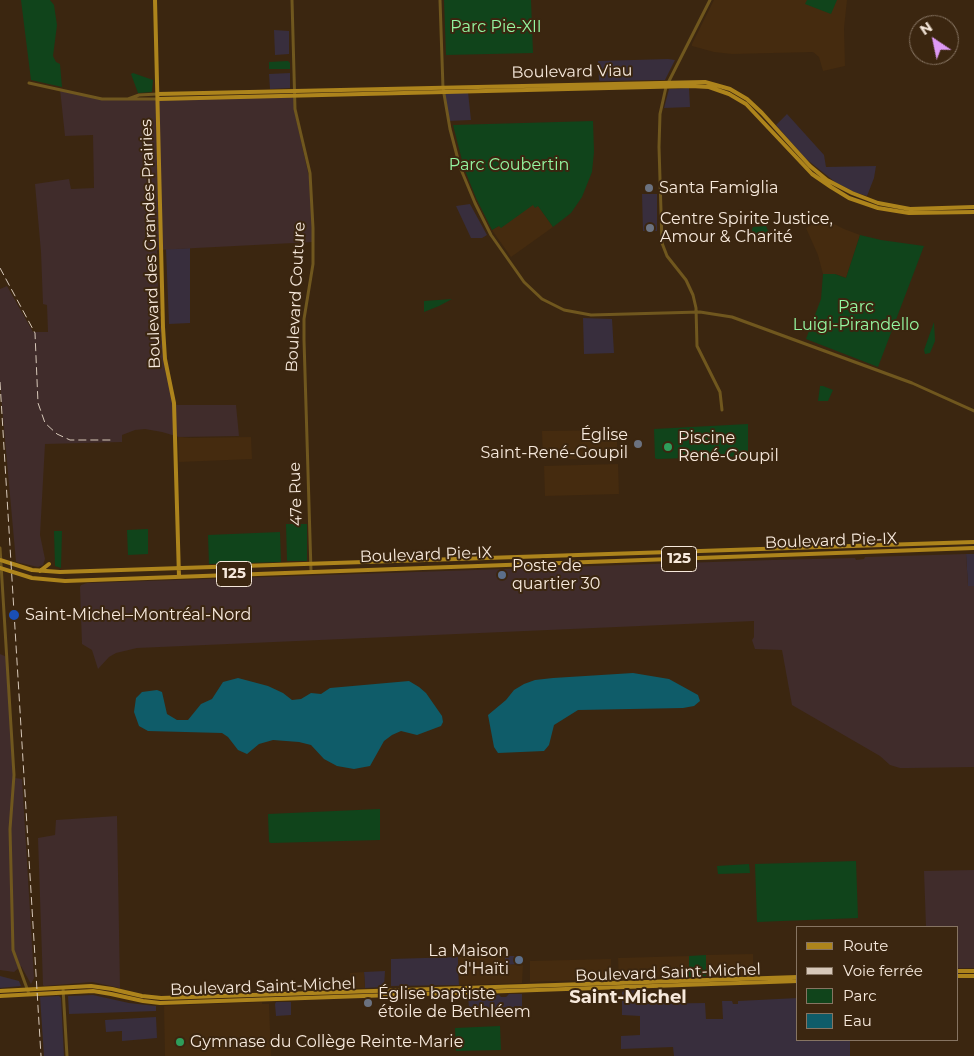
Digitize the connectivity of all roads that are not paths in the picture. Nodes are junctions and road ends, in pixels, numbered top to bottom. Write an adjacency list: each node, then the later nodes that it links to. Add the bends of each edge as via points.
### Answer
1 (155, 0): 9 (main road, Boulevard des Grandes-Prairies)
2 (292, 0): 8 (street, Boulevard Couture)
3 (440, 0): 7 (street)
4 (710, 0): 6 (street)
5 (30, 83): 9 (street, Boulevard Viau, via 102,99 128,100 139,95)
6 (667, 84): 7 (main road, Boulevard Viau); 10 (main road, Boulevard Viau, via 705,82 739,94 754,105 816,171 833,184 861,197 910,209); 11 (main road, Boulevard Viau, via 709,87 734,96 751,109 812,174 858,201 909,213); 12 (street, via 659,123 662,238 667,256 690,287)
7 (444, 90): 8 (main road, Boulevard Viau); 12 (street, via 450,129 463,175 481,217 509,262 542,299 575,313 597,315)
8 (294, 93): 9 (main road, Boulevard Viau); 15 (street, Boulevard Couture, via 296,118 310,173 313,228 312,274 304,328)
9 (158, 97): 23 (main road, Boulevard des Grandes-Prairies, via 163,326 165,359 174,403)
10 (974, 208)
11 (974, 212)
12 (696, 312): 13 (street, via 696,346 720,392); 14 (street, via 744,321 912,383)
13 (722, 410)
14 (974, 411)
15 (306, 416): 21 (street, 47e Rue)
16 (974, 542): 21 (main road, Boulevard Pie-IX / 125)
17 (0, 548): 19 (street)
18 (974, 548): 25 (main road, Boulevard Pie-IX / 125)
19 (0, 560): 22 (street); 24 (main road, Boulevard Pie-IX / 125)
20 (49, 564): 24 (main road)
21 (310, 564): 23 (main road, Boulevard Pie-IX / 125); 25 (street, 47e Rue)
22 (1, 568): 26 (main road, Boulevard Pie-IX / 125, via 32,578 57,581); 35 (street, via 14,775 10,840 13,952)
23 (179, 568): 24 (main road, Boulevard Pie-IX / 125); 26 (main road, Boulevard des Grandes-Prairies)
24 (40, 571)
25 (311, 571): 26 (main road, Boulevard Pie-IX / 125)
26 (179, 577)
27 (959, 971): 28 (main road)
28 (974, 971)
29 (959, 976): 30 (main road)
30 (974, 976)
31 (796, 977): 33 (main road, Boulevard Saint-Michel, via 160,998 101,987)
32 (796, 981): 33 (main road, Boulevard Saint-Michel, via 160,1003 101,992)
33 (63, 990): 35 (main road, Boulevard Saint-Michel); 37 (street)
34 (0, 991): 35 (main road, Boulevard Saint-Michel)
35 (28, 992): 36 (main road, Boulevard Saint-Michel)
36 (0, 996)
37 (67, 1056)

